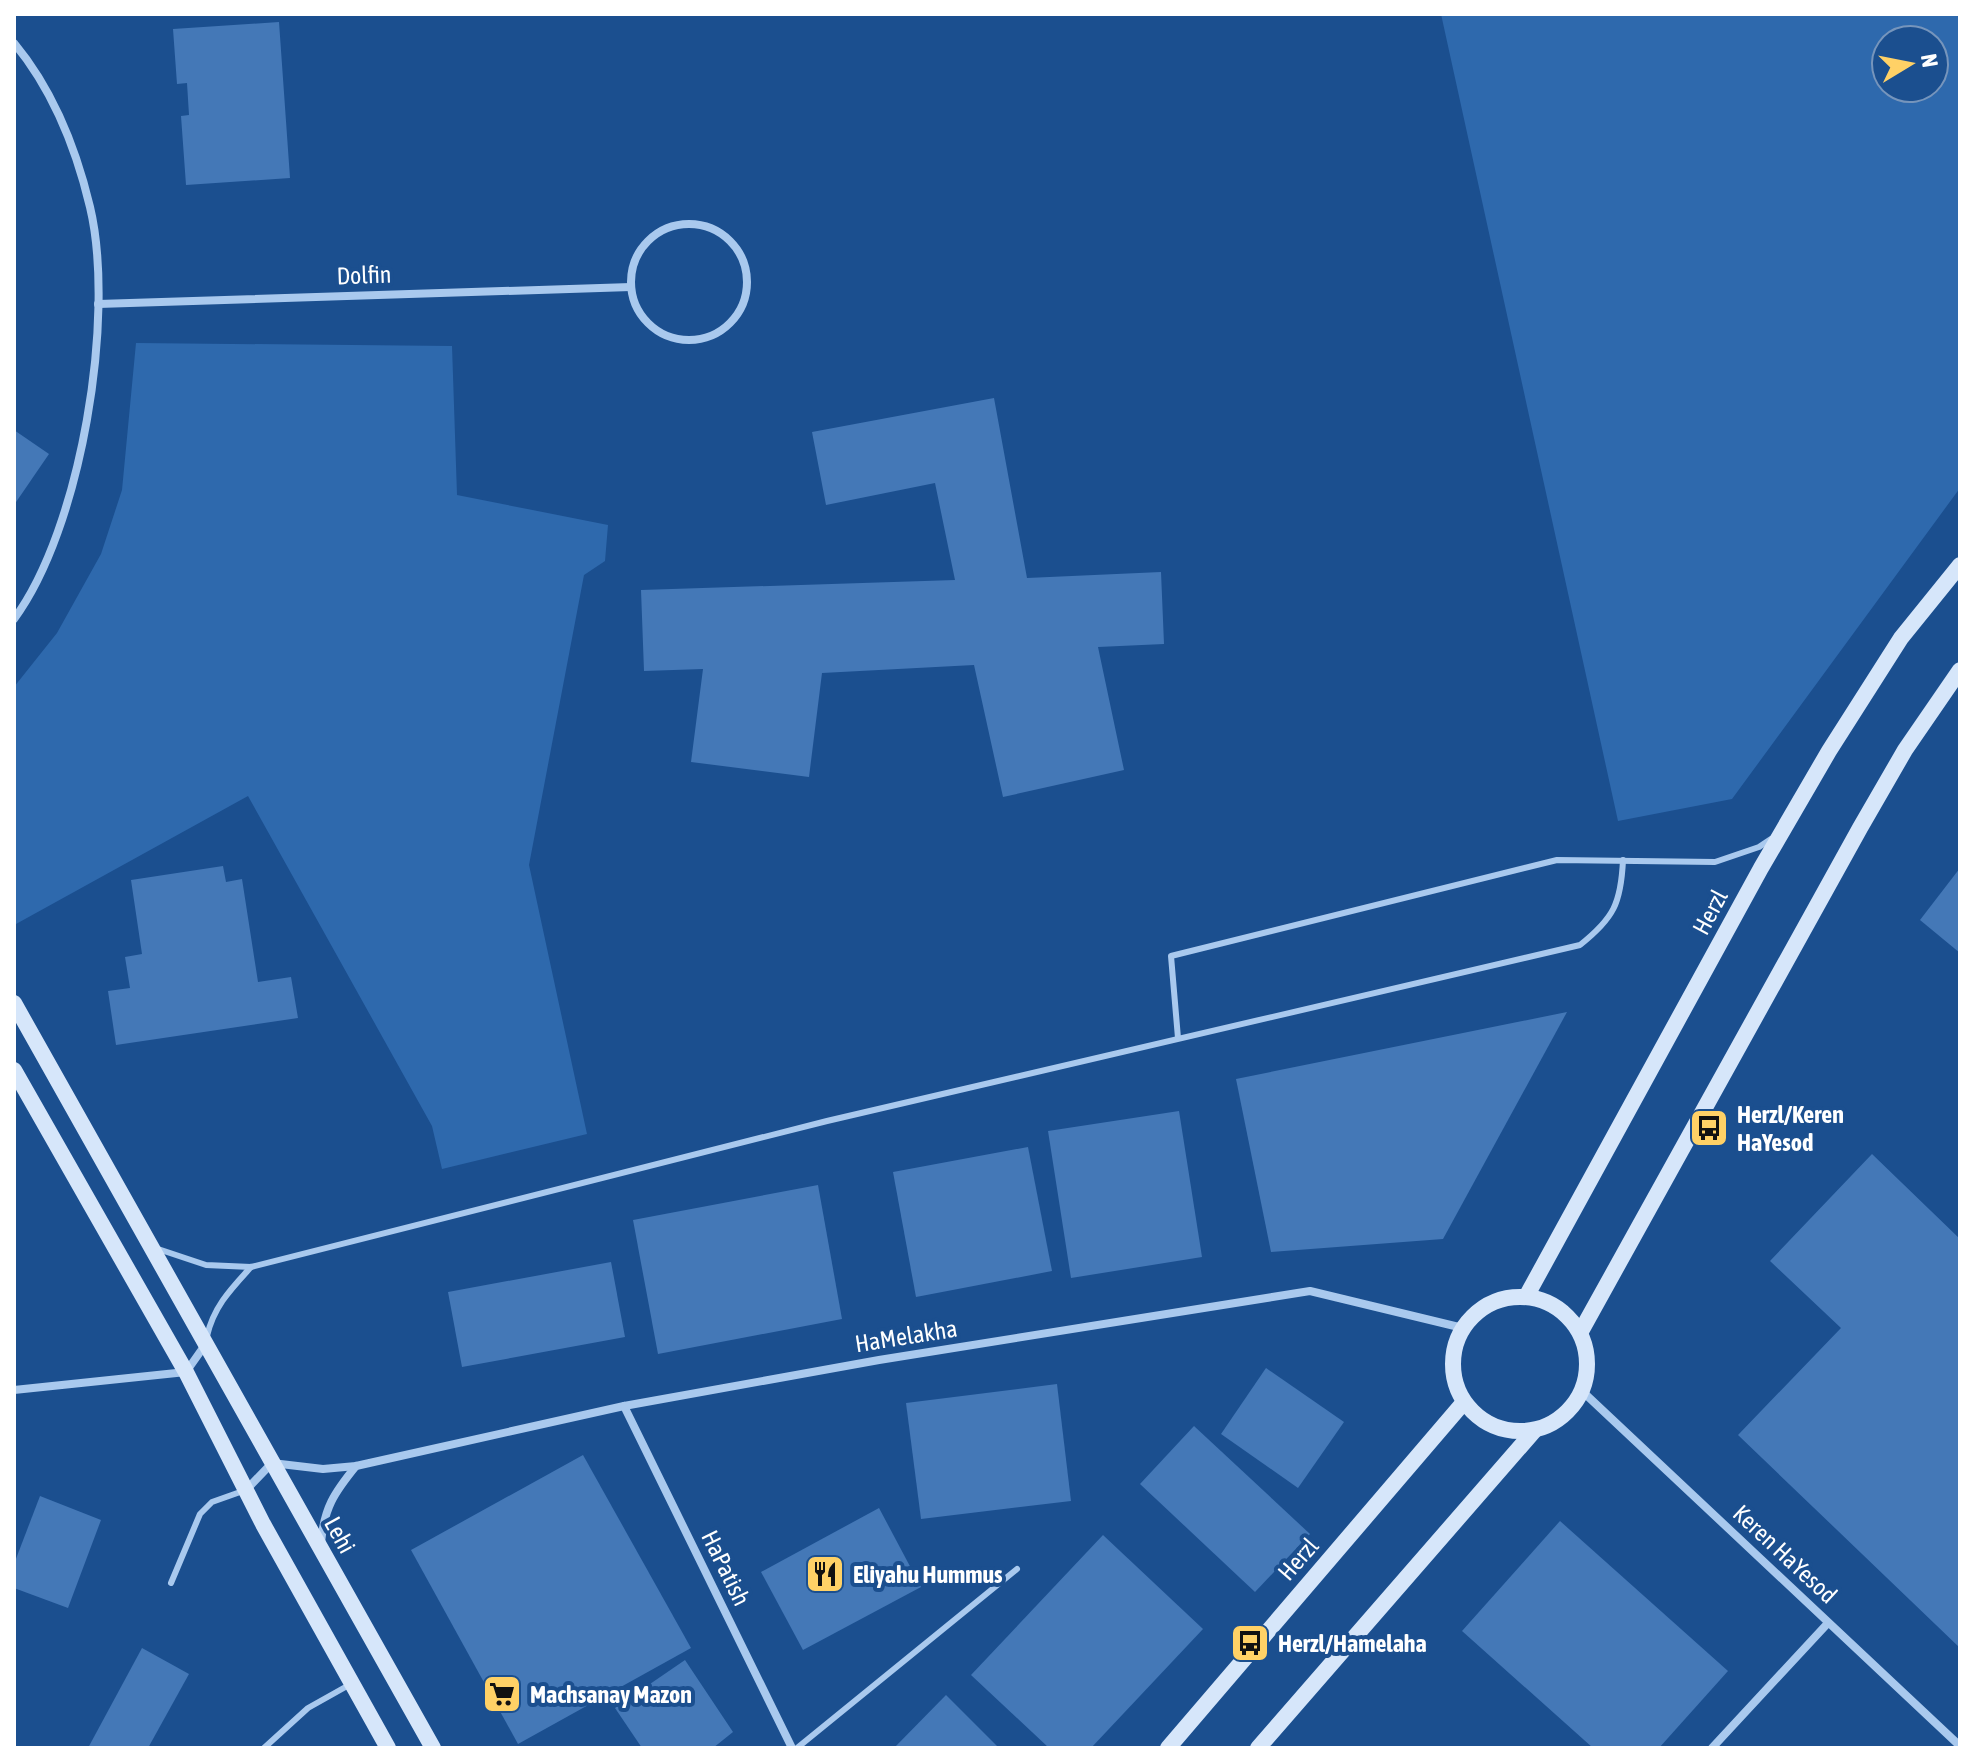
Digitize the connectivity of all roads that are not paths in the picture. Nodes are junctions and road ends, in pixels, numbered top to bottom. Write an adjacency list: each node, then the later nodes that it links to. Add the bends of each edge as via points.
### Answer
1 (14, 43): 3 (street, via 36,69 76,159 91,210)
2 (631, 287): 2 (street, via 647,324 671,338 691,341 728,326 741,310 748,283 734,245 719,231 687,223 650,237 637,254); 3 (street, Dolfin)
3 (98, 304): 5 (street, via 86,428 69,497 29,599)
4 (1960, 565): 7 (street, Herzl, via 1901,638)
5 (14, 619)
6 (1960, 670): 16 (street, via 1860,828)
7 (1781, 833): 8 (lane, via 1715,862); 14 (street, Herzl)
8 (1623, 860): 10 (lane, via 1614,911 1580,945); 10 (lane, via 1557,860 1171,956)
9 (14, 1003): 12 (street, Lehi)
10 (1178, 1038): 13 (lane)
11 (14, 1070): 18 (street)
12 (149, 1245): 13 (lane, via 206,1265); 17 (street, Lehi)
13 (251, 1267): 17 (lane, via 221,1300)
14 (1526, 1297): 15 (street, via 1490,1303); 16 (street, via 1557,1308)
15 (1463, 1328): 21 (street, via 1452,1365); 22 (street, HaMelakha, via 1310,1291)
16 (1580, 1333): 20 (street, via 1587,1352)
17 (205, 1345): 18 (street); 24 (street, Lehi)
18 (186, 1372): 19 (street); 26 (street)
19 (14, 1390)
20 (1582, 1391): 23 (street, via 1570,1410); 30 (street, Keren HaYesod)
21 (1464, 1402): 23 (street, via 1494,1427); 37 (street, Herzl)
22 (624, 1406): 25 (street, HaMelakha); 36 (street, HaPatish)
23 (1534, 1431): 38 (street)
24 (272, 1463): 25 (street, HaMelakha, via 323,1469); 26 (street); 27 (street, Lehi)
25 (356, 1466): 27 (street, via 326,1510)
26 (246, 1490): 29 (lane, via 212,1502 200,1514); 31 (street)
27 (321, 1550): 35 (street, Lehi)
28 (1017, 1569): 36 (lane)
29 (171, 1583)
30 (1828, 1623): 32 (street, Keren HaYesod); 39 (street)
31 (352, 1683): 33 (lane, via 308,1708); 34 (street)
32 (1960, 1746)
33 (264, 1748)
34 (388, 1748)
35 (433, 1748)
36 (795, 1748)
37 (1168, 1748)
38 (1258, 1748)
39 (1712, 1748)

